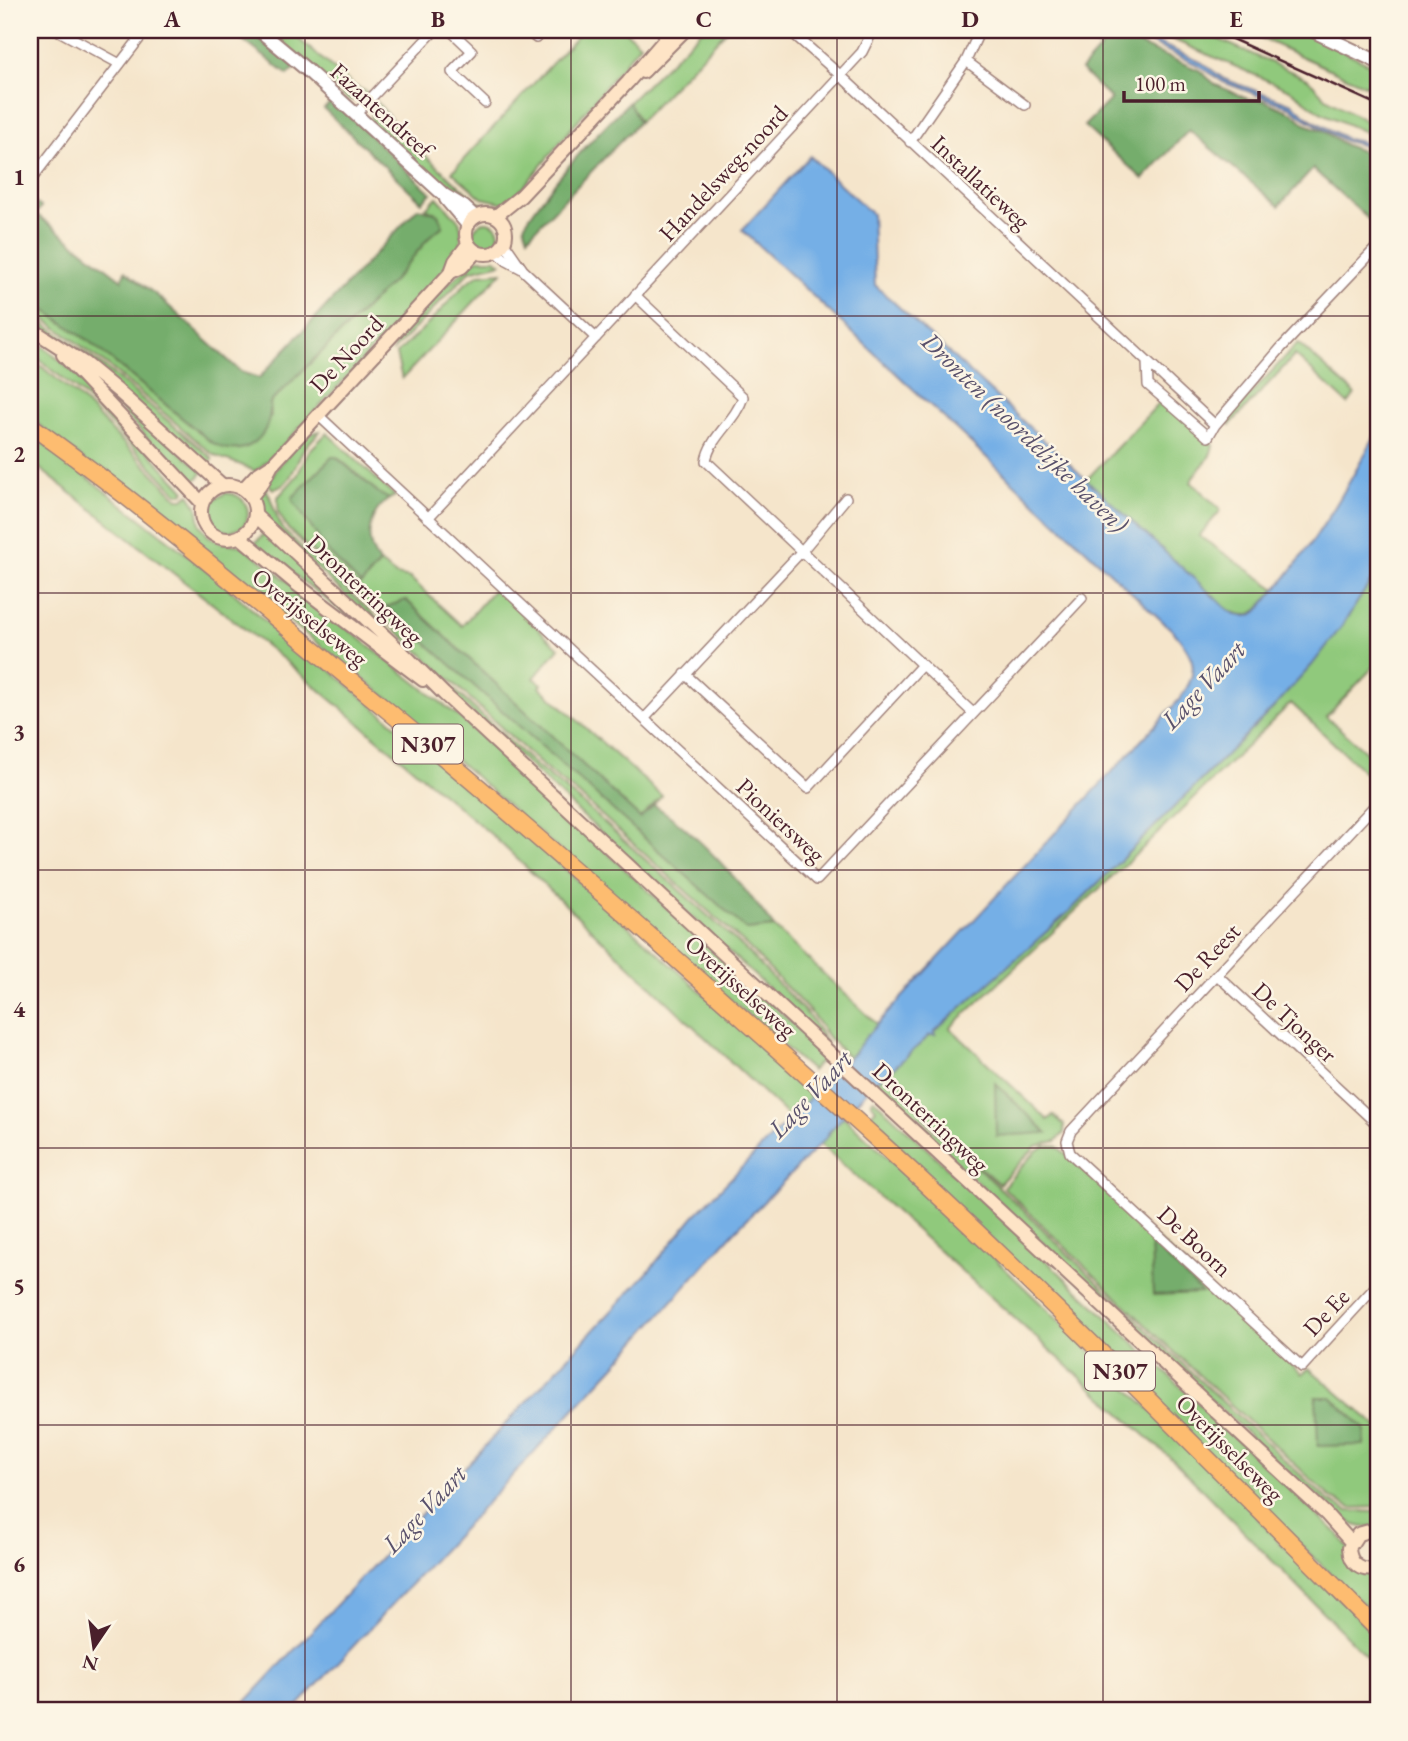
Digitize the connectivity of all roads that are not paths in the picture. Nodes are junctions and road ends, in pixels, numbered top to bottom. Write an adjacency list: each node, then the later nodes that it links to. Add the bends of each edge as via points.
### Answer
1 (57, 30): 16 (street)
2 (146, 30): 16 (street)
3 (259, 30): 21 (street, Fazantendreef)
4 (435, 30): 21 (street)
5 (450, 30): 19 (street, via 472,51 452,72)
6 (527, 30): 13 (street)
7 (673, 30): 18 (main road)
8 (685, 30): 18 (main road, via 650,67)
9 (789, 30): 17 (street, Installatieweg)
10 (873, 30): 17 (street, Handelsweg-noord, via 863,52)
11 (980, 30): 14 (street)
12 (1311, 30): 15 (street)
13 (536, 38)
14 (966, 61): 20 (street); 22 (street)
15 (1378, 62)
16 (120, 64): 23 (street)
17 (840, 75): 22 (street, Installatieweg); 29 (street, Handelsweg-noord)
18 (628, 82): 24 (main road)
19 (485, 103)
20 (1025, 105)
21 (356, 114): 25 (street, Fazantendreef, via 444,195 464,207)
22 (911, 142): 33 (street, Installatieweg)
23 (30, 181)
24 (500, 220): 25 (main road, via 487,214); 28 (main road, via 507,231)
25 (471, 221): 27 (main road, via 466,236)
26 (1378, 246): 36 (street)
27 (472, 248): 28 (main road, via 486,255); 34 (main road, De Noord, via 462,267 451,272)
28 (501, 248): 31 (street, via 507,261 523,270)
29 (635, 295): 31 (street, Handelsweg-noord); 44 (street, via 743,397 740,409 708,450 706,461)
30 (30, 328): 32 (main road)
31 (596, 338): 42 (street, Handelsweg-noord)
32 (56, 346): 37 (main road, via 118,391); 40 (main road)
33 (1147, 362): 36 (street, Installatieweg); 36 (street, via 1148,385 1161,399 1208,437)
34 (318, 415): 38 (main road, De Noord, via 273,464 256,475); 42 (street, Pioniersweg)
35 (30, 425): 60 (highway, Overijsselseweg / N307, via 425,741 614,903 1000,1255)
36 (1215, 425)
37 (222, 485): 38 (main road, via 237,486); 40 (main road)
38 (247, 493): 41 (main road)
39 (846, 498): 44 (street)
40 (202, 503): 43 (main road, via 202,522 210,533 228,540)
41 (256, 516): 43 (main road); 48 (main road, Dronterringweg)
42 (428, 518): 50 (street, Pioniersweg)
43 (240, 537): 48 (main road, Dronterringweg)
44 (801, 552): 46 (street); 47 (street)
45 (1082, 597): 49 (street, Pioniersweg)
46 (922, 665): 47 (street, Pioniersweg, via 808,788); 49 (street)
47 (685, 674): 50 (street)
48 (444, 694): 58 (main road, Dronterringweg)
49 (973, 713): 50 (street, Pioniersweg, via 817,880)
50 (644, 719)
51 (1378, 802): 52 (street, De Reest)
52 (1217, 975): 53 (street, De Tjonger); 54 (street, De Reest, via 1070,1131)
53 (1378, 1125)
54 (1067, 1141): 56 (street, De Boorn, via 1070,1153)
55 (1378, 1284): 56 (street, De Ee)
56 (1302, 1367)
57 (1378, 1533): 58 (main road, via 1369,1531)
58 (1354, 1538): 59 (main road, Dronterringweg, via 1349,1554 1355,1565)
59 (1378, 1568)
60 (1378, 1630)

